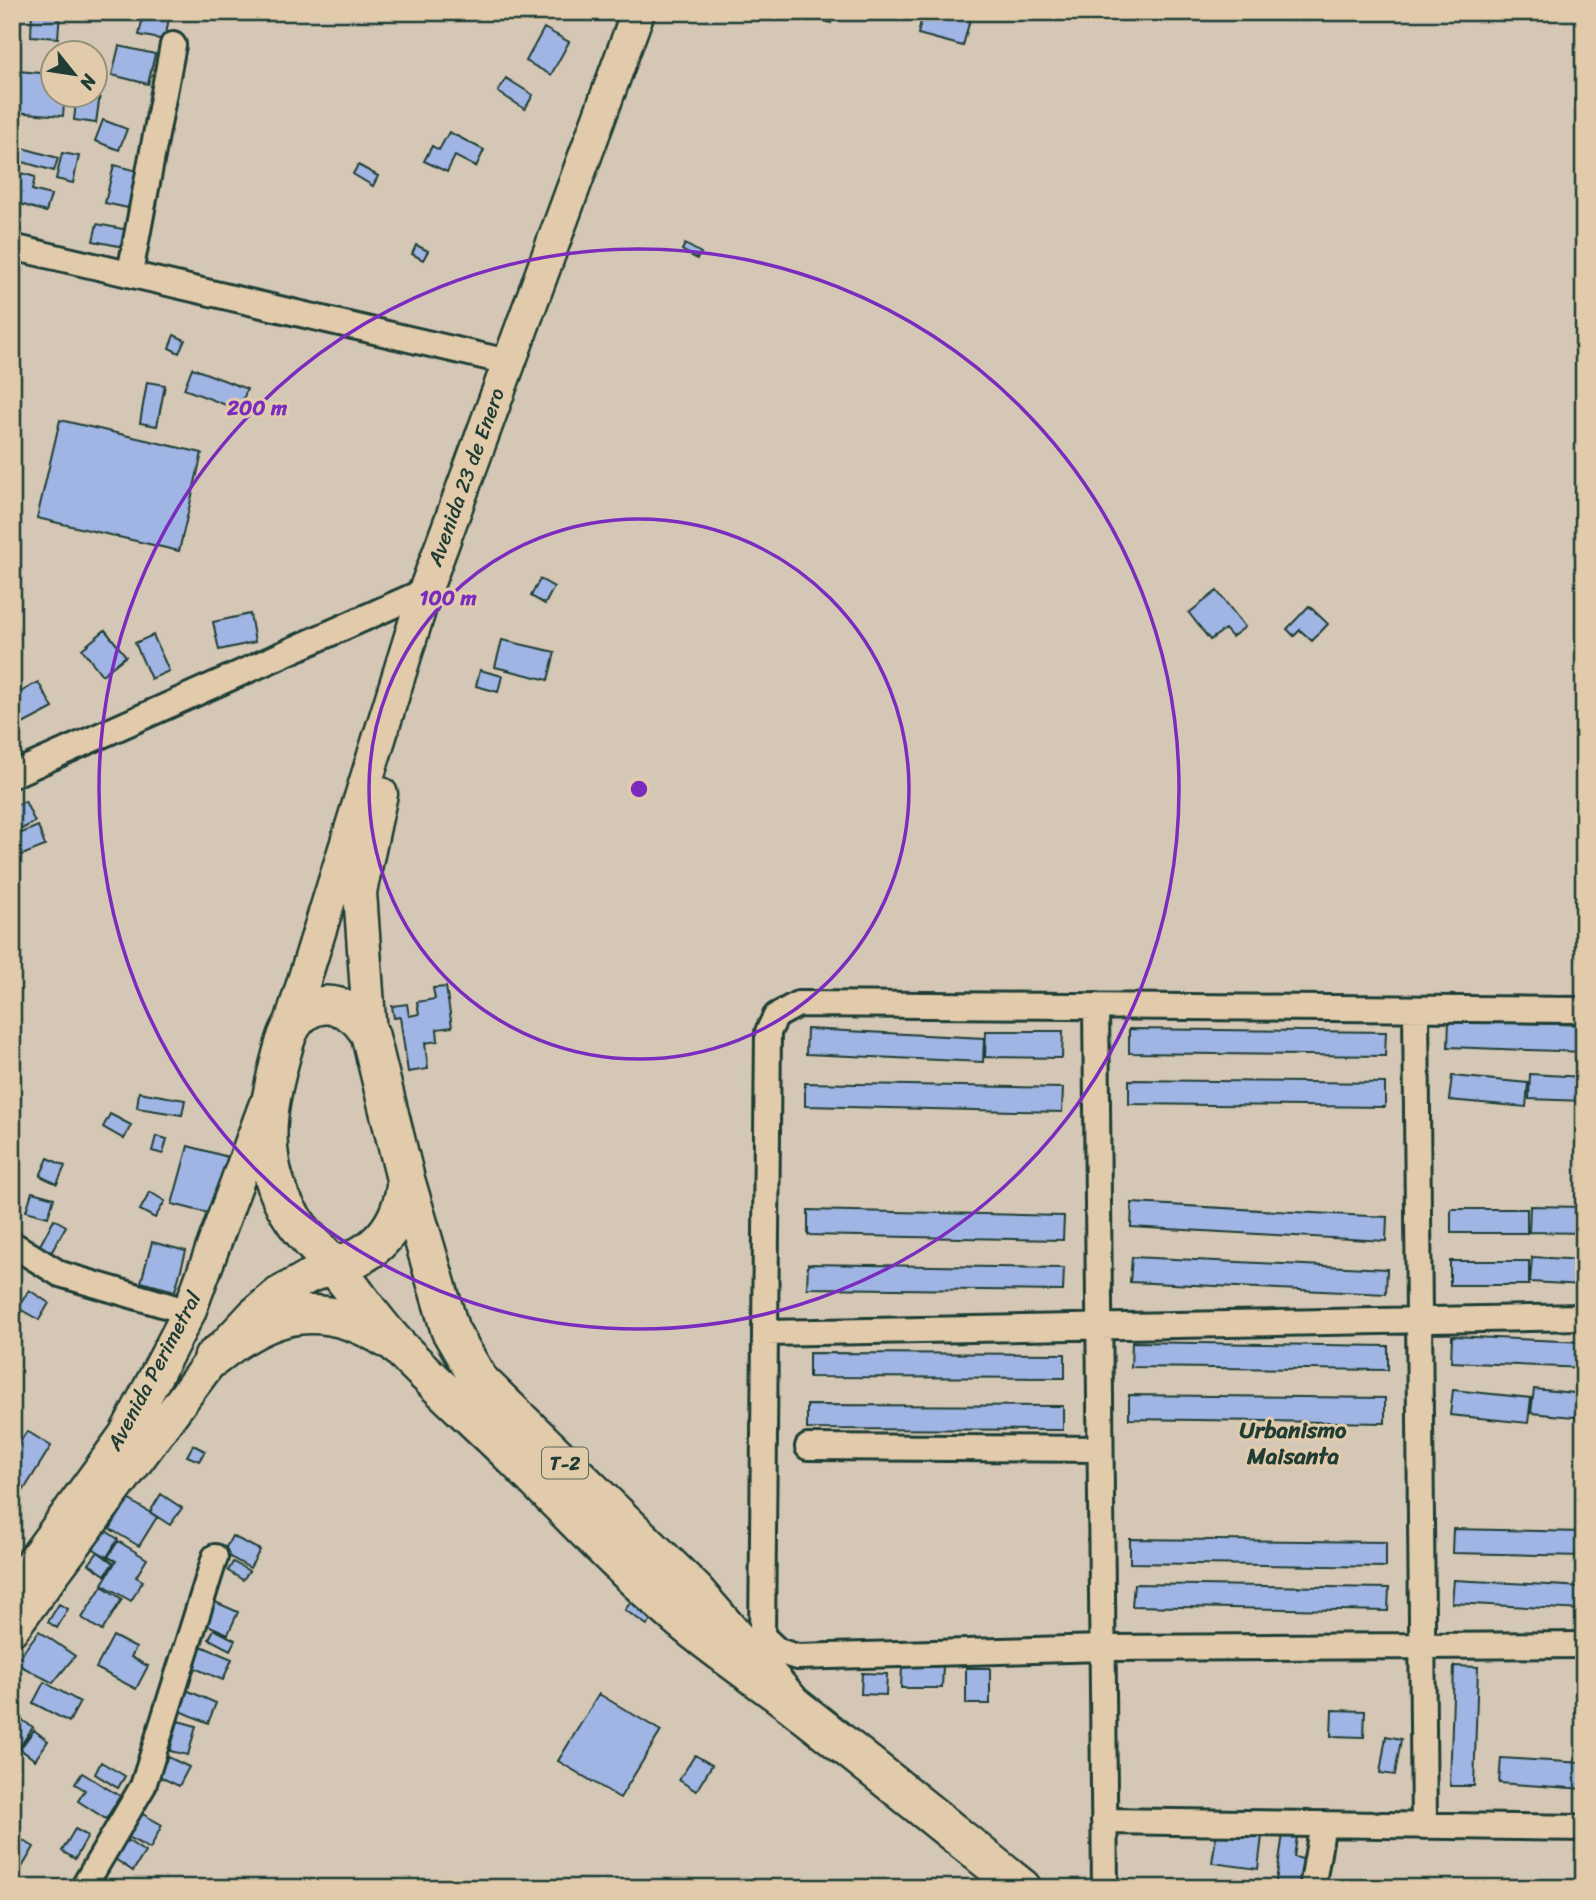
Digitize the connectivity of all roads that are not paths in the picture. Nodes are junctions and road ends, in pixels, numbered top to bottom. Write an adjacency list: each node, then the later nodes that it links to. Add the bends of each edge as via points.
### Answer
1 (638, 12): 6 (main road, Avenida 23 de Enero / T-2)
2 (657, 12): 13 (main road, Avenida 23 de Enero / T-2, via 444,591 398,730 360,892)
3 (173, 44): 5 (street)
4 (12, 247): 5 (street)
5 (130, 273): 6 (street)
6 (508, 362): 7 (main road, Avenida 23 de Enero / T-2)
7 (425, 592): 8 (street); 12 (main road, Avenida 23 de Enero / T-2)
8 (12, 775)
9 (1096, 1006): 10 (street); 21 (street); 22 (street, via 798,1004 776,1016 768,1032)
10 (1416, 1009): 11 (street); 20 (street)
11 (1584, 1010)
12 (289, 1029): 13 (highway, T-2, via 314,1007 331,1004 362,1020); 14 (highway, T-2)
13 (370, 1035): 15 (highway, T-2)
14 (271, 1091): 17 (highway, T-2, via 269,1157 277,1189 311,1245); 18 (main road, Avenida Perimetral)
15 (406, 1181): 17 (highway, T-2, via 401,1210 386,1237 363,1256); 33 (highway, T-2, via 450,1330 479,1380 695,1591)
16 (12, 1244): 18 (street, via 60,1274)
17 (335, 1266): 23 (highway, T-2); 24 (main road, Avenida Perimetral, via 278,1294)
18 (189, 1312): 28 (main road, Avenida Perimetral, via 125,1435)
19 (1584, 1317): 20 (street)
20 (1419, 1321): 21 (street); 30 (street)
21 (1099, 1327): 22 (street); 26 (street)
22 (765, 1333): 32 (street, via 762,1636 769,1644 797,1657)
23 (397, 1345): 24 (highway, T-2, via 363,1324 323,1314 283,1317 245,1332); 33 (highway, T-2, via 675,1615)
24 (213, 1358): 29 (main road, Avenida Perimetral)
25 (808, 1447): 26 (street)
26 (1100, 1449): 32 (street)
27 (215, 1557): 38 (street, via 143,1786)
28 (12, 1590)
29 (12, 1629)
30 (1423, 1644): 31 (street); 32 (street); 36 (street)
31 (1584, 1645)
32 (1102, 1648): 34 (street)
33 (793, 1705): 39 (highway, T-2)
34 (1104, 1821): 35 (street); 40 (street)
35 (1323, 1824): 36 (street); 41 (street)
36 (1424, 1826): 37 (street)
37 (1584, 1828)
38 (83, 1888)
39 (1022, 1888)
40 (1105, 1888)
41 (1312, 1888)

